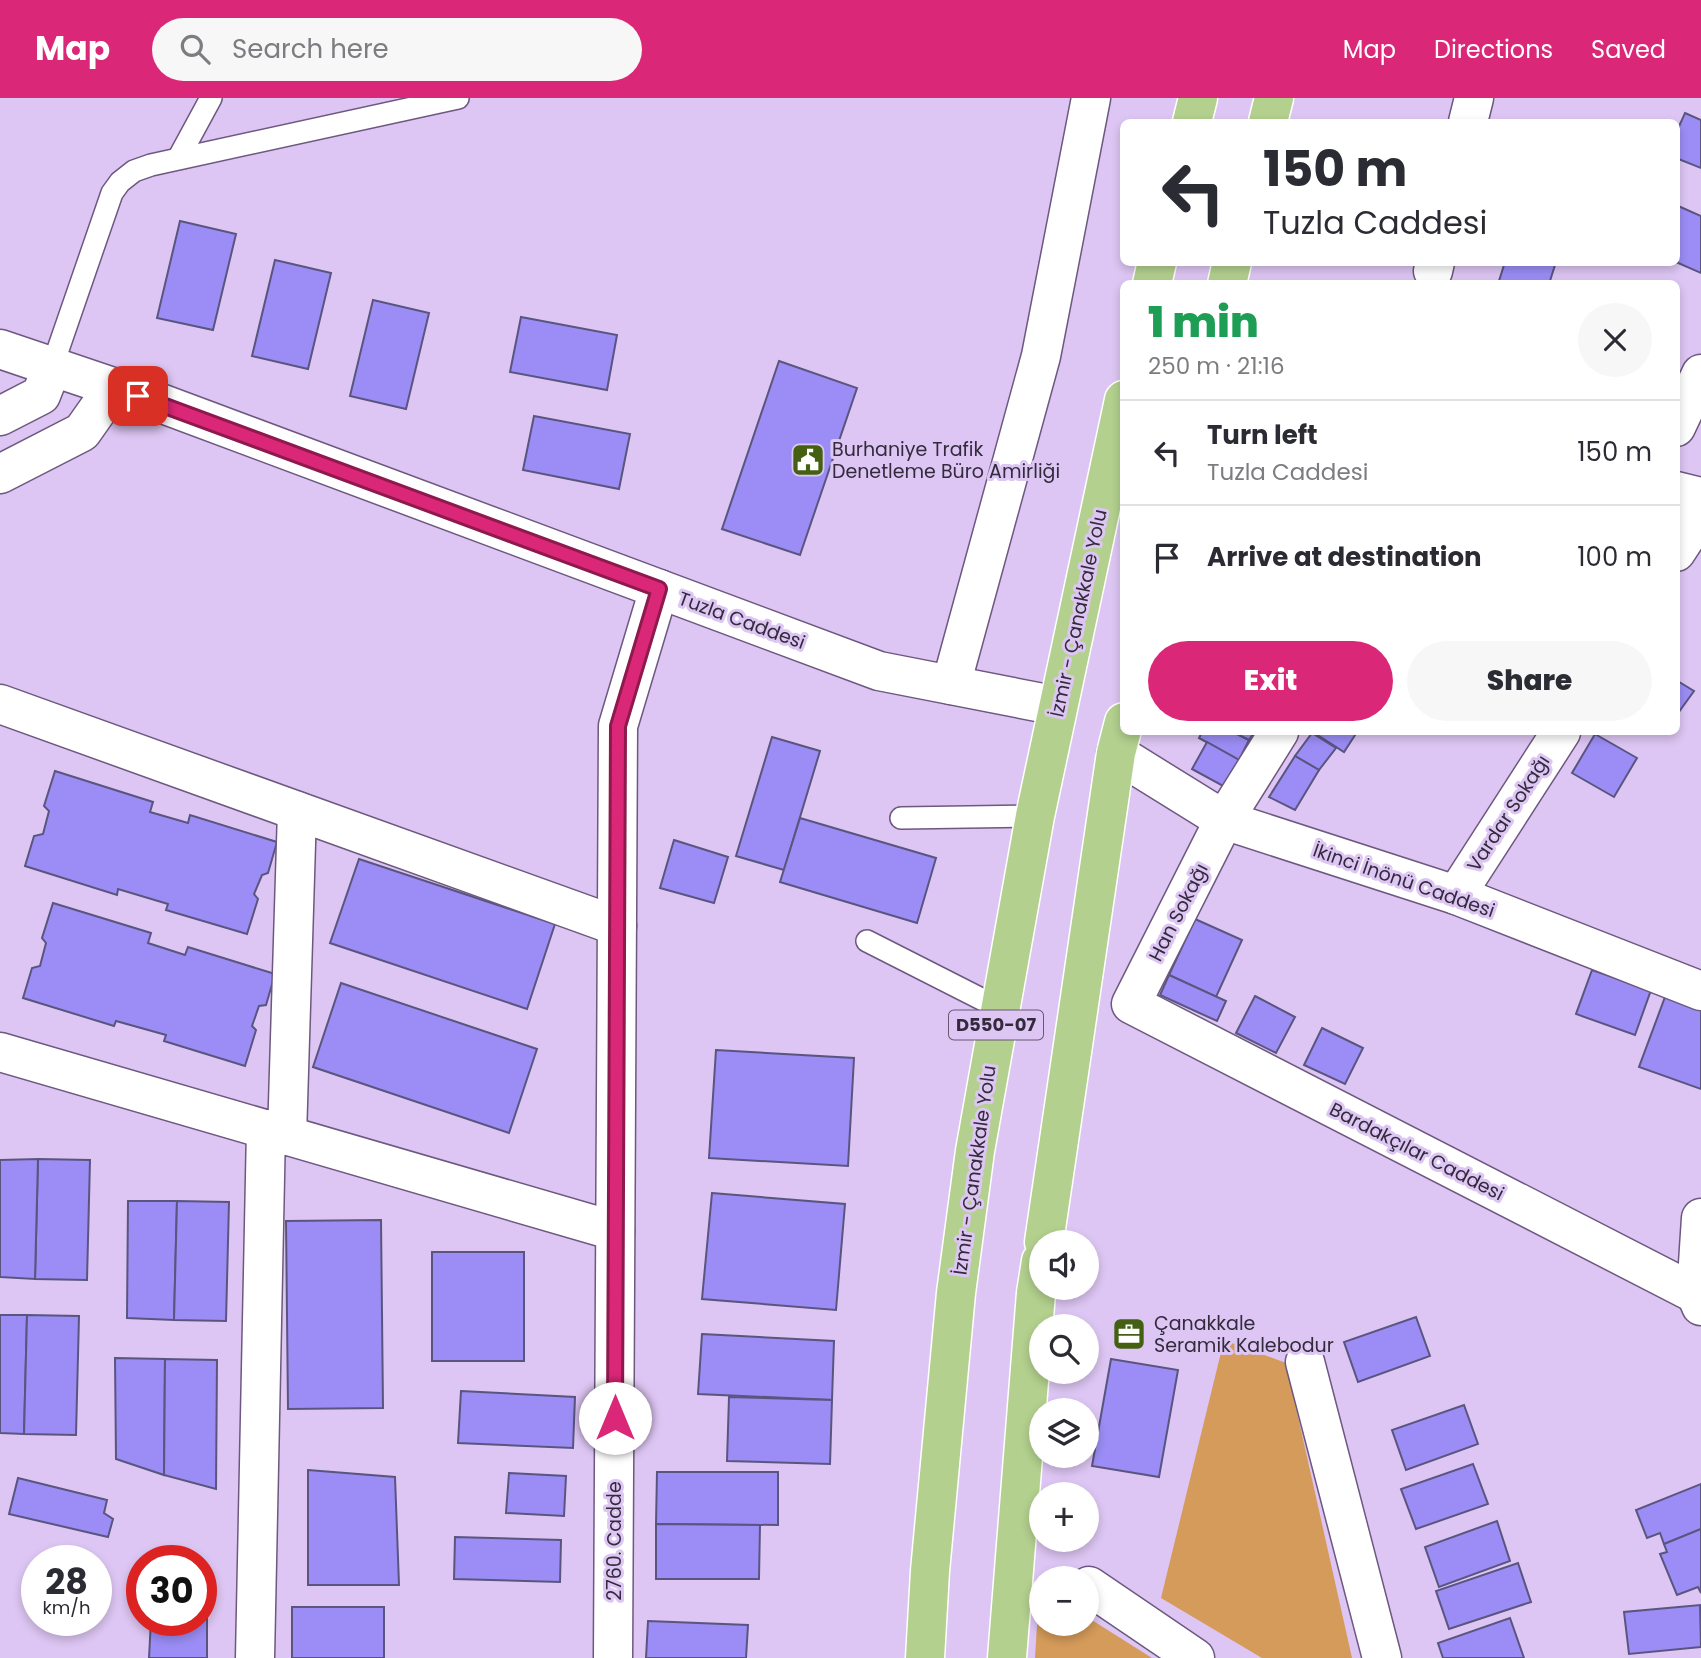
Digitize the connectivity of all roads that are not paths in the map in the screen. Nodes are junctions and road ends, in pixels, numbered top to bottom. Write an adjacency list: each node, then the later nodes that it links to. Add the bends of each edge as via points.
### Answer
1 (211, 98): 10 (lane)
2 (458, 98): 10 (lane)
3 (1091, 98): 24 (street, via 1041,356)
4 (1198, 98): 7 (highway)
5 (1274, 98): 8 (highway)
6 (1474, 98): 9 (street)
7 (1193, 119)
8 (1269, 119)
9 (1469, 119)
10 (179, 157): 12 (lane, via 134,171 112,193)
11 (0, 349): 12 (street, Tuzla Caddesi)
12 (52, 367): 14 (street, Tuzla Caddesi); 15 (street, via 41,395)
13 (1701, 374): 17 (street)
14 (113, 388): 18 (street, via 82,432); 23 (street, Tuzla Caddesi)
15 (0, 416)
16 (1120, 419): 26 (highway, İzmir - Çanakkale Yolu / D550-07)
17 (1680, 419)
18 (0, 474)
19 (1680, 492): 20 (street)
20 (1701, 496)
21 (1701, 514): 22 (street)
22 (1680, 546)
23 (659, 589): 24 (street, Tuzla Caddesi, via 879,671); 35 (street, 2760. Cadde, via 618,726)
24 (951, 685): 26 (street, Tuzla Caddesi)
25 (0, 704): 30 (street)
26 (1058, 706): 31 (highway, İzmir - Çanakkale Yolu / D550-07)
27 (1277, 735): 33 (street, Han Sokağı)
28 (1559, 735): 34 (street, Vardar Sokağı)
29 (1120, 738): 33 (street, İkinci İnönü Caddesi); 43 (highway)
30 (297, 811): 35 (street); 41 (street)
31 (1035, 816): 32 (lane); 39 (highway, İzmir - Çanakkale Yolu / D550-07)
32 (901, 818)
33 (1224, 820): 34 (street, İkinci İnönü Caddesi); 38 (street, Han Sokağı)
34 (1456, 895): 37 (street, İkinci İnönü Caddesi)
35 (617, 926): 44 (street, 2760. Cadde)
36 (867, 941): 39 (lane)
37 (1701, 991)
38 (1131, 1004): 46 (street, Bardakçılar Caddesi)
39 (999, 1008): 52 (highway, İzmir - Çanakkale Yolu / D550-07, via 956,1293)
40 (0, 1052): 41 (street)
41 (276, 1132): 44 (street); 50 (street)
42 (1701, 1218): 46 (street)
43 (1046, 1230)
44 (615, 1231): 51 (street, 2760. Cadde)
45 (1036, 1300): 53 (highway)
46 (1699, 1300)
47 (1305, 1362): 54 (street)
48 (1099, 1594): 49 (street)
49 (1182, 1654)
50 (256, 1658)
51 (613, 1658)
52 (925, 1658)
53 (1007, 1658)
54 (1382, 1658)

